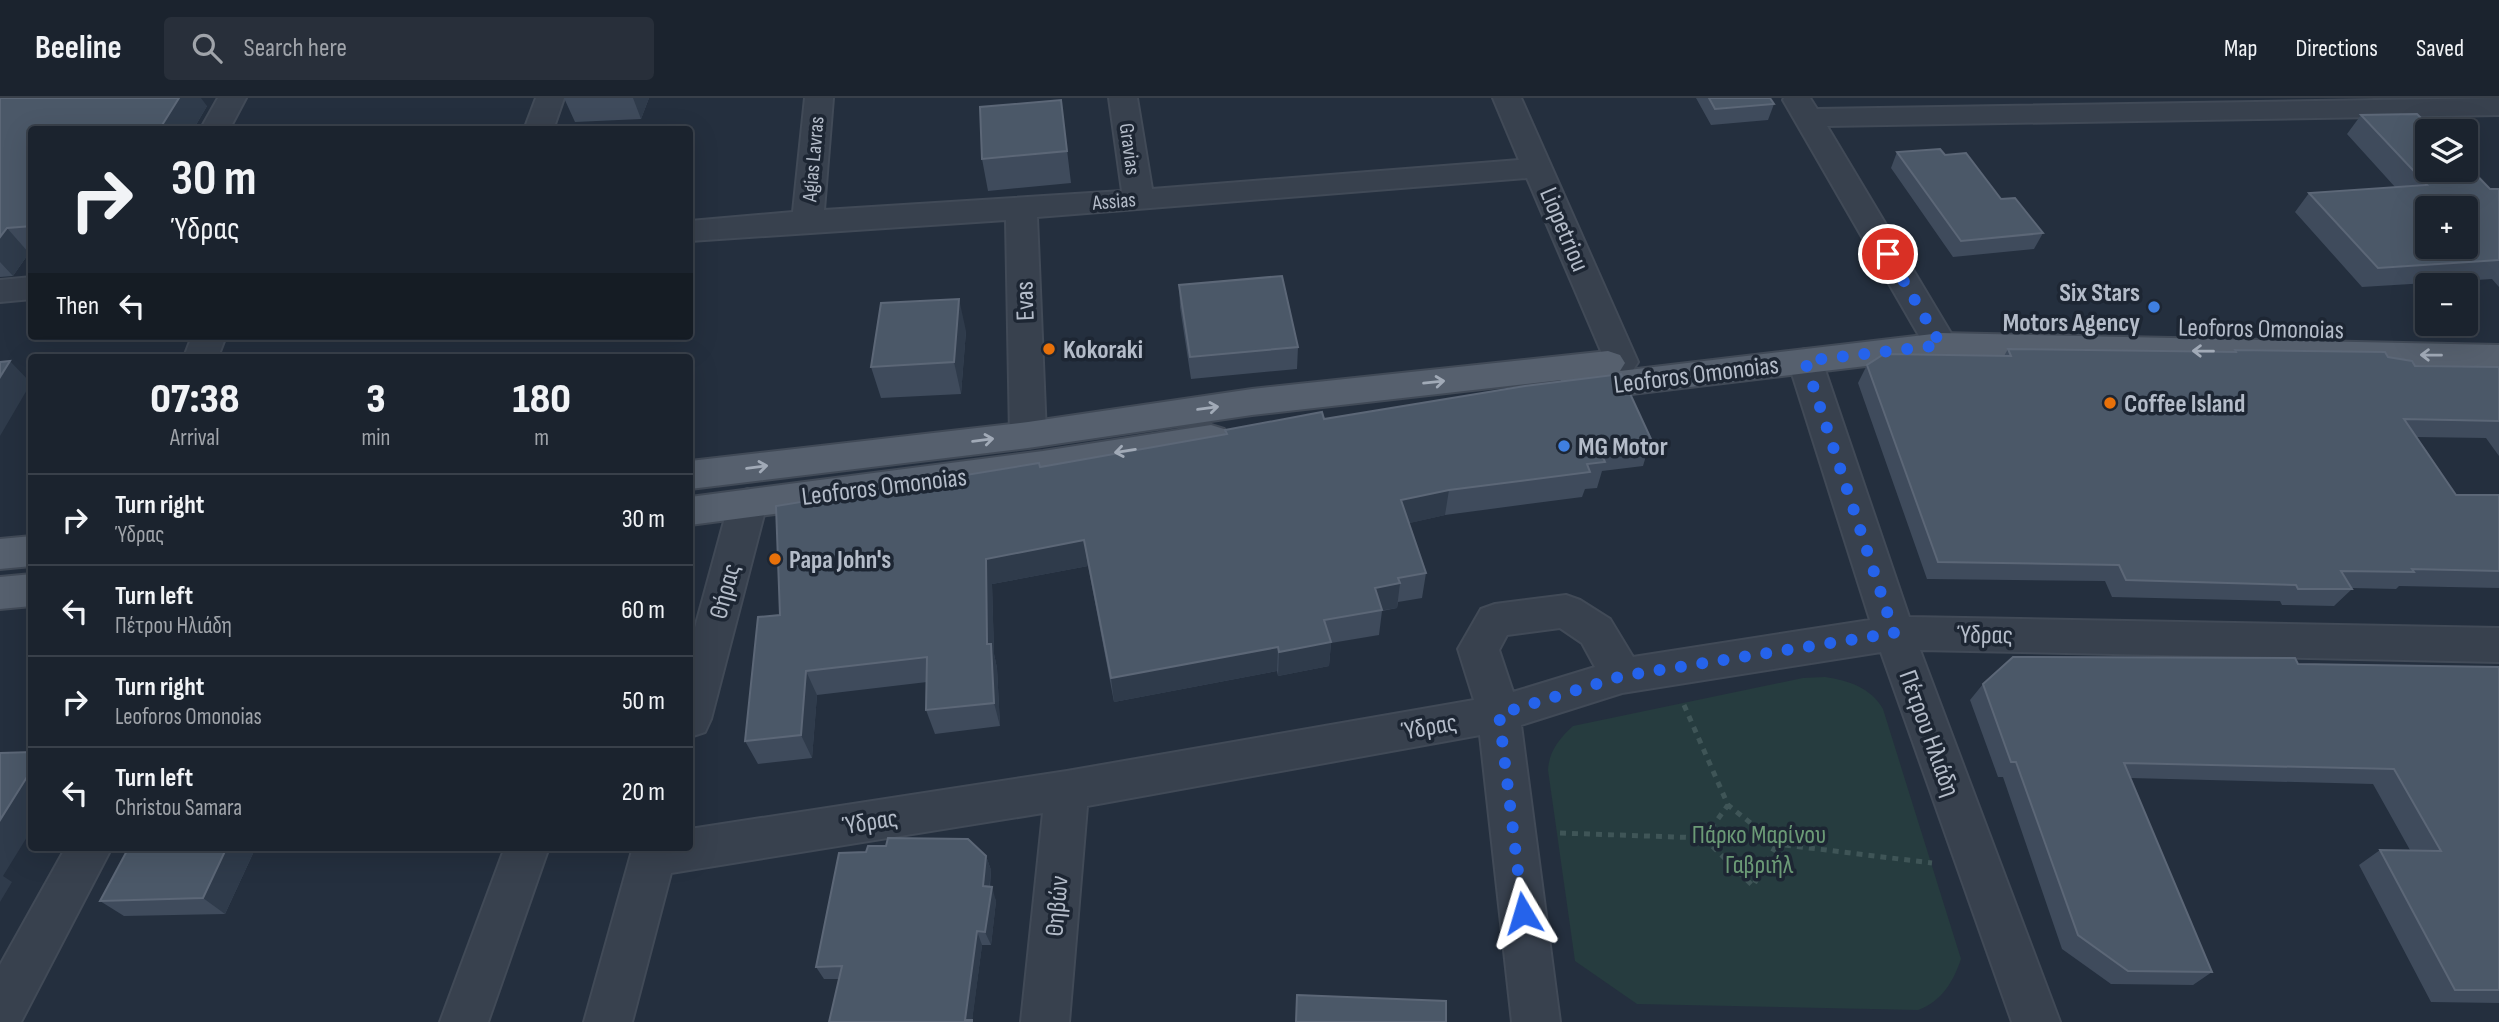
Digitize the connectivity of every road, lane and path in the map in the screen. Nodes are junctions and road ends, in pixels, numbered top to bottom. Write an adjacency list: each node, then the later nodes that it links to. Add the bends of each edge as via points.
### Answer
1 (232, 98): 8 (street)
2 (550, 98): 9 (street)
3 (819, 98): 13 (street, Agias Lavras)
4 (1123, 98): 11 (street, Gravias)
5 (1507, 98): 10 (street, Liopetriou)
6 (2499, 106): 7 (street)
7 (1802, 108): 18 (street)
8 (216, 126)
9 (540, 126)
10 (1539, 168): 11 (street, Assias); 21 (street, Liopetriou)
11 (1138, 199): 12 (street, Assias)
12 (1021, 209): 13 (street, Assias); 22 (street, Evas)
13 (807, 221): 14 (street, Assias)
14 (693, 231)
15 (28, 288): 16 (street)
16 (0, 291)
17 (2499, 332): 18 (main road, Leoforos Omonoias)
18 (1935, 333): 19 (main road, Leoforos Omonoias, one-way to 18); 20 (main road, Leoforos Omonoias); 21 (main road, Leoforos Omonoias)
19 (2499, 357)
20 (1805, 361): 24 (main road, Leoforos Omonoias, one-way to 24, via 1259,430 1043,465); 30 (street, Πέτρου Ηλιάδη)
21 (1621, 362): 22 (main road, Leoforos Omonoias, one-way to 21, via 1252,402)
22 (1028, 435): 23 (main road, Leoforos Omonoias, one-way to 22)
23 (693, 475)
24 (748, 503): 25 (main road, Leoforos Omonoias); 34 (street, Θήρας)
25 (693, 511)
26 (28, 551): 27 (main road)
27 (0, 554)
28 (28, 590): 29 (main road)
29 (0, 593)
30 (1894, 633): 31 (street, Ύδρας); 32 (street, Ύδρας); 45 (street, Πέτρου Ηλιάδη)
31 (2499, 645)
32 (1672, 668): 33 (street, Ύδρας); 37 (path)
33 (1622, 676): 35 (street, Ύδρας); 35 (street, via 1596,631 1566,611 1495,620 1478,649)
34 (693, 708)
35 (1499, 714): 36 (street, Ύδρας); 38 (street)
36 (1067, 790): 41 (street, Ύδρας); 49 (street, Θηβών)
37 (1728, 805): 39 (path); 40 (path)
38 (1514, 831): 39 (path); 50 (street)
39 (1704, 838): 40 (path, via 1753,886)
40 (1777, 844): 45 (path, via 1931,863)
41 (693, 845)
42 (88, 851): 46 (street)
43 (526, 851): 47 (street)
44 (654, 851): 48 (street)
45 (1978, 863): 51 (street, Πέτρου Ηλιάδη)
46 (0, 1012)
47 (464, 1022)
48 (608, 1022)
49 (1045, 1022)
50 (1536, 1022)
51 (2036, 1022)

